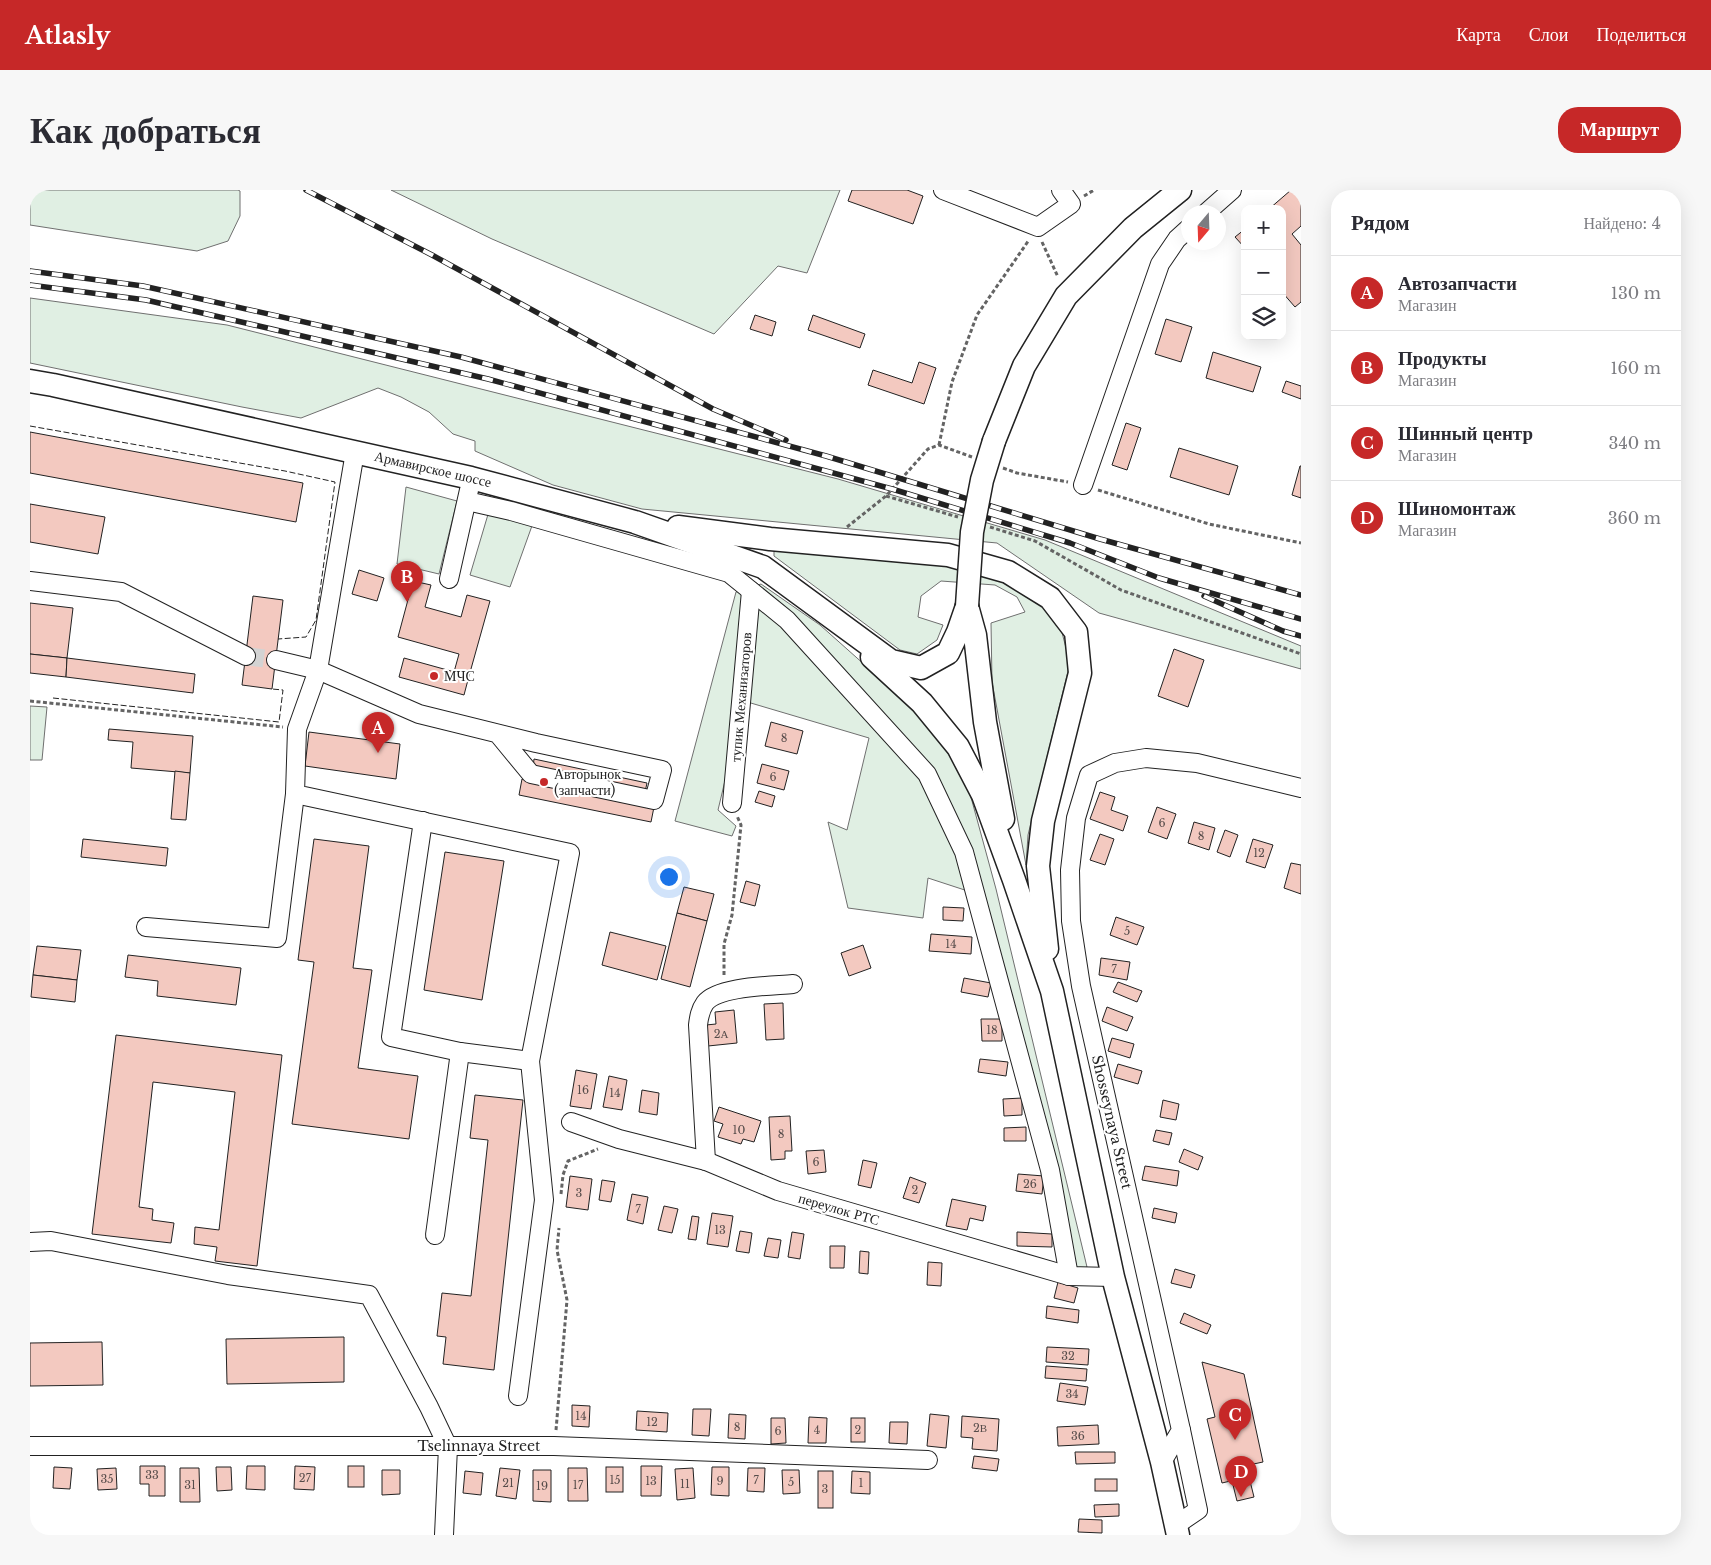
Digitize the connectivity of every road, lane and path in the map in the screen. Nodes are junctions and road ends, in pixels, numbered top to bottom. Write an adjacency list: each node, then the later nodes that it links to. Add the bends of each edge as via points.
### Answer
1 (943, 190): 6 (street)
2 (1180, 190): 8 (main road, via 1133,228)
3 (1232, 190): 5 (street)
4 (1066, 197): 6 (street)
5 (1215, 205)
6 (1040, 233): 8 (path); 10 (path, via 977,315 952,382)
7 (1181, 235): 15 (street, via 1160,264)
8 (1066, 296): 24 (main road, bridge, via 1024,366 994,441 972,532)
9 (30, 381): 11 (main road, Армавирское шоссе)
10 (939, 445): 12 (path); 17 (path, via 928,449 886,496)
11 (355, 452): 14 (main road, Армавирское шоссе); 29 (street)
12 (974, 458)
13 (1000, 467): 15 (path)
14 (472, 478): 16 (street); 18 (main road, Армавирское шоссе)
15 (1083, 485): 20 (path, via 1209,524)
16 (467, 500): 21 (street); 23 (street, via 729,573)
17 (961, 518)
18 (635, 522): 25 (main road, Армавирское шоссе, via 763,567); 41 (main road, via 770,539 948,555 1008,572 1050,598 1076,632 1080,673 1044,821 1038,866)
19 (989, 527): 26 (path, via 1035,541 1121,590)
20 (1301, 543)
21 (448, 579)
22 (30, 581): 27 (street, via 121,592)
23 (751, 591): 35 (street, тупик Механизаторов); 51 (street, via 787,620 927,774 964,852 1050,1170)
24 (967, 606): 25 (main road, via 948,653 921,668 891,661); 37 (main road, via 975,635 985,722)
25 (818, 607): 37 (main road, via 922,703 958,747 983,795)
26 (1301, 654)
27 (246, 656)
28 (276, 660): 29 (street)
29 (318, 670): 31 (street); 32 (street, via 419,714)
30 (30, 701): 31 (path)
31 (297, 729): 34 (street)
32 (498, 734): 32 (street, via 531,774 654,800 662,770)
33 (1301, 788): 54 (street, Shosseynaya Street, via 1197,763 1146,758 1115,763 1090,775 1076,818 1070,870 1071,921 1082,986)
34 (295, 794): 36 (street); 38 (street, via 277,938)
35 (732, 803): 40 (path, via 741,826 732,915 724,944)
36 (423, 821): 42 (street, via 392,1037); 43 (street, via 570,853)
37 (1014, 880): 41 (main road)
38 (146, 927)
39 (793, 984): 40 (street)
40 (724, 991): 46 (street, via 706,1001 698,1025)
41 (1052, 992): 52 (main road)
42 (460, 1052): 43 (street); 49 (street)
43 (530, 1061): 53 (street, via 544,1200)
44 (571, 1122): 45 (street, переулок РТС)
45 (619, 1139): 46 (street, переулок РТС); 47 (path, via 568,1161)
46 (706, 1161): 51 (street, переулок РТС, via 778,1191)
47 (560, 1203)
48 (559, 1222): 56 (path, via 557,1250 567,1300)
49 (435, 1235)
50 (30, 1242): 57 (street, via 51,1241 228,1275 368,1295)
51 (1069, 1276): 52 (street, переулок РТС)
52 (1113, 1277): 59 (main road)
53 (518, 1396)
54 (1181, 1430): 59 (street); 60 (street, Shosseynaya Street, via 1198,1510)
55 (30, 1446): 57 (street, Tselinnaya Street)
56 (554, 1446): 57 (street, Tselinnaya Street); 58 (street, Tselinnaya Street)
57 (448, 1447): 61 (street)
58 (928, 1460)
59 (1162, 1462): 60 (main road)
60 (1177, 1530)
61 (444, 1535)

